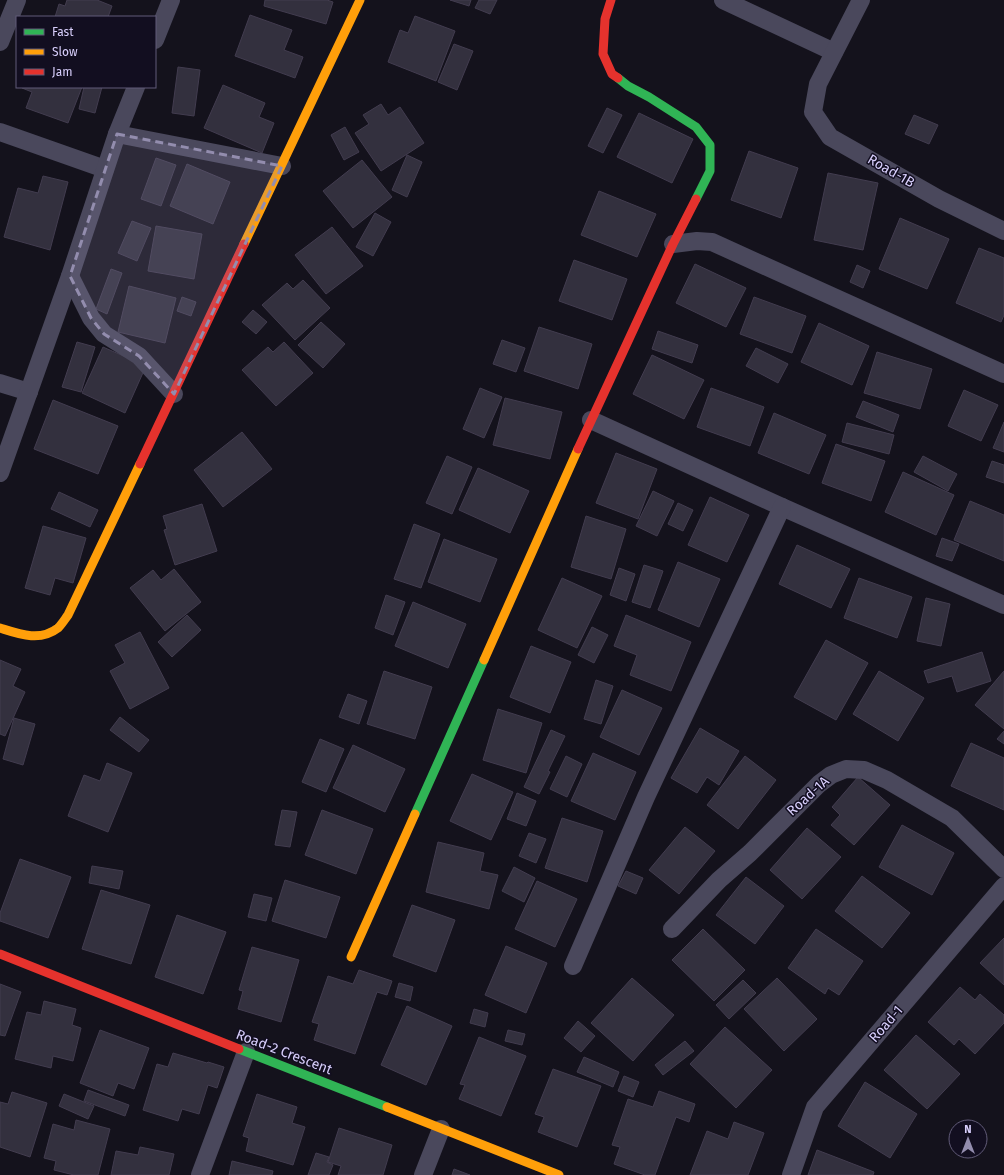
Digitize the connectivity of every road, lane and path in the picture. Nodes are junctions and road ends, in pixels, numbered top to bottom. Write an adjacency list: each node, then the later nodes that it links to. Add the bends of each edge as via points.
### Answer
1 (17, 0): 8 (street)
2 (171, 0): 7 (street)
3 (360, 0): 13 (street)
4 (611, 0): 16 (street, via 605,19 603,54 612,74 696,127 710,145 710,171)
5 (723, 0): 9 (street)
6 (861, 0): 9 (street, Road-1B)
7 (156, 38)
8 (0, 42)
9 (834, 52): 15 (street, Road-1B, via 818,84 814,112 830,137 939,199)
10 (136, 88): 12 (street)
11 (0, 132): 14 (street)
12 (117, 134): 13 (street); 14 (street)
13 (282, 166): 21 (street)
14 (105, 169): 17 (street)
15 (1004, 232)
16 (673, 244): 18 (street, via 712,242); 22 (street)
17 (70, 276): 20 (street); 21 (street, via 91,318 104,334 139,356)
18 (1004, 374)
19 (0, 383): 20 (street)
20 (29, 392): 23 (street)
21 (174, 394): 26 (street, via 68,615 58,628 44,636 26,636)
22 (591, 420): 24 (street); 31 (street)
23 (0, 473)
24 (782, 507): 25 (street); 32 (street, via 646,797)
25 (1004, 605)
26 (0, 628)
27 (1004, 869): 29 (street, Road-1A, via 952,818 887,780 864,770 846,770 831,775 819,784)
28 (1004, 886): 38 (street, Road-1, via 814,1107)
29 (672, 929)
30 (0, 954): 33 (street, Road-2 Crescent)
31 (351, 957)
32 (573, 966)
33 (246, 1052): 34 (street, Road-2 Crescent); 35 (street)
34 (441, 1129): 36 (street); 37 (street, Road-2 Crescent)
35 (200, 1175)
36 (423, 1175)
37 (559, 1175)
38 (791, 1175)

